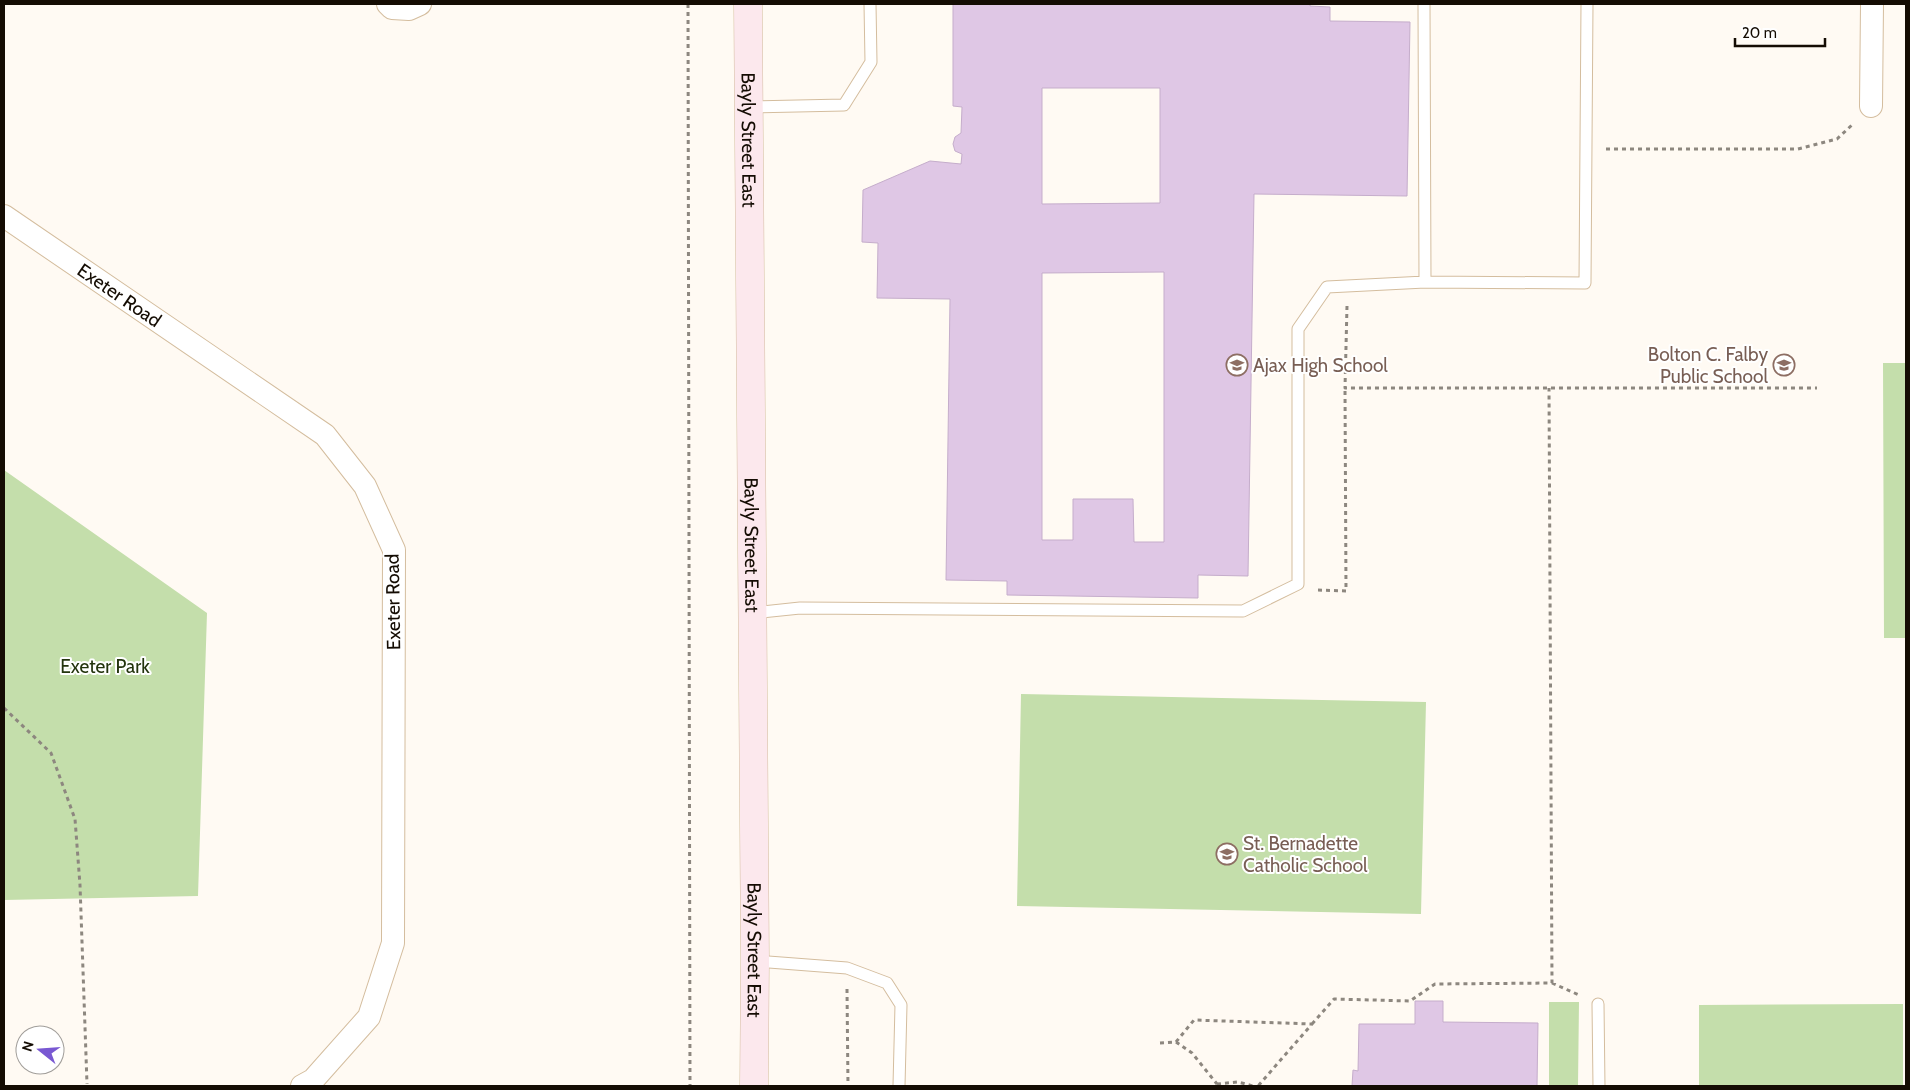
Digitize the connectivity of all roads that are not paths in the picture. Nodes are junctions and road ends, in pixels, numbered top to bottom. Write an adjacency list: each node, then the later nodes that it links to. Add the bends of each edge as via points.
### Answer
1 (388, 4): 2 (street, via 392,8 410,9)
2 (420, 4)
3 (748, 4): 9 (main road, Bayly Street East)
4 (870, 4): 9 (lane, via 871,62 844,105)
5 (1424, 4): 11 (lane)
6 (1587, 4): 11 (lane, via 1585,283)
7 (1872, 4): 8 (street)
8 (1871, 106)
9 (748, 107): 12 (main road, Bayly Street East)
10 (4, 216): 15 (street, Exeter Road, via 325,435 365,486 394,550 392,943 369,1017 313,1080)
11 (1425, 282): 12 (lane, via 1327,287 1298,329 1298,584 1243,611 800,608)
12 (753, 613): 13 (main road, Bayly Street East)
13 (755, 961): 16 (main road, Bayly Street East); 17 (lane, via 847,968 887,983 901,1005)
14 (1598, 1004): 18 (lane)
15 (302, 1086)
16 (754, 1086)
17 (900, 1086)
18 (1598, 1086)

